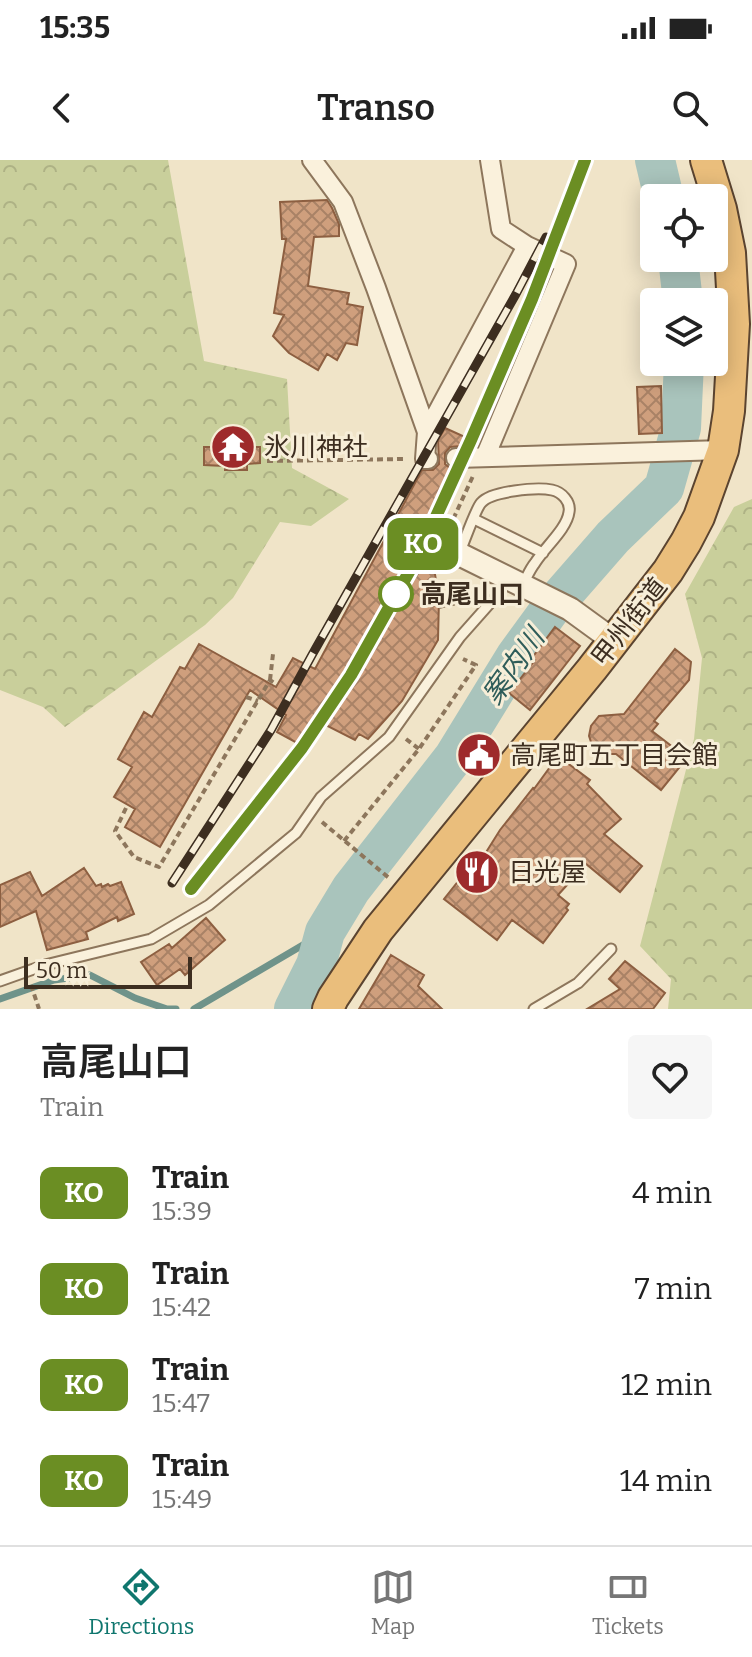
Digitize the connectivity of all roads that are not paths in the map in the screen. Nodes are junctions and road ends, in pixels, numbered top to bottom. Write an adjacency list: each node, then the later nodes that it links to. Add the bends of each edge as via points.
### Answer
1 (312, 160): 5 (street, via 343,202)
2 (490, 160): 4 (street, via 501,229)
3 (706, 160): 6 (highway, 甲州街道, via 730,253 734,324 729,411)
4 (527, 246): 5 (street); 7 (street, via 566,264)
5 (427, 432): 9 (street)
6 (711, 450): 7 (street); 15 (highway, 甲州街道, via 699,517 668,571)
7 (485, 457): 8 (street)
8 (456, 458)
9 (426, 459)
10 (474, 519): 11 (lane); 11 (lane, via 481,503 506,491 552,490 563,495 569,513); 12 (lane)
11 (543, 553): 13 (lane)
12 (459, 554): 13 (street)
13 (527, 586): 15 (street)
14 (499, 593): 17 (lane, via 460,637 389,737 321,797 296,833 209,905 151,939)
15 (614, 641): 18 (highway, 甲州街道, via 378,930)
16 (611, 949): 19 (lane, via 578,983)
17 (0, 981)
18 (328, 1009)
19 (534, 1009)

